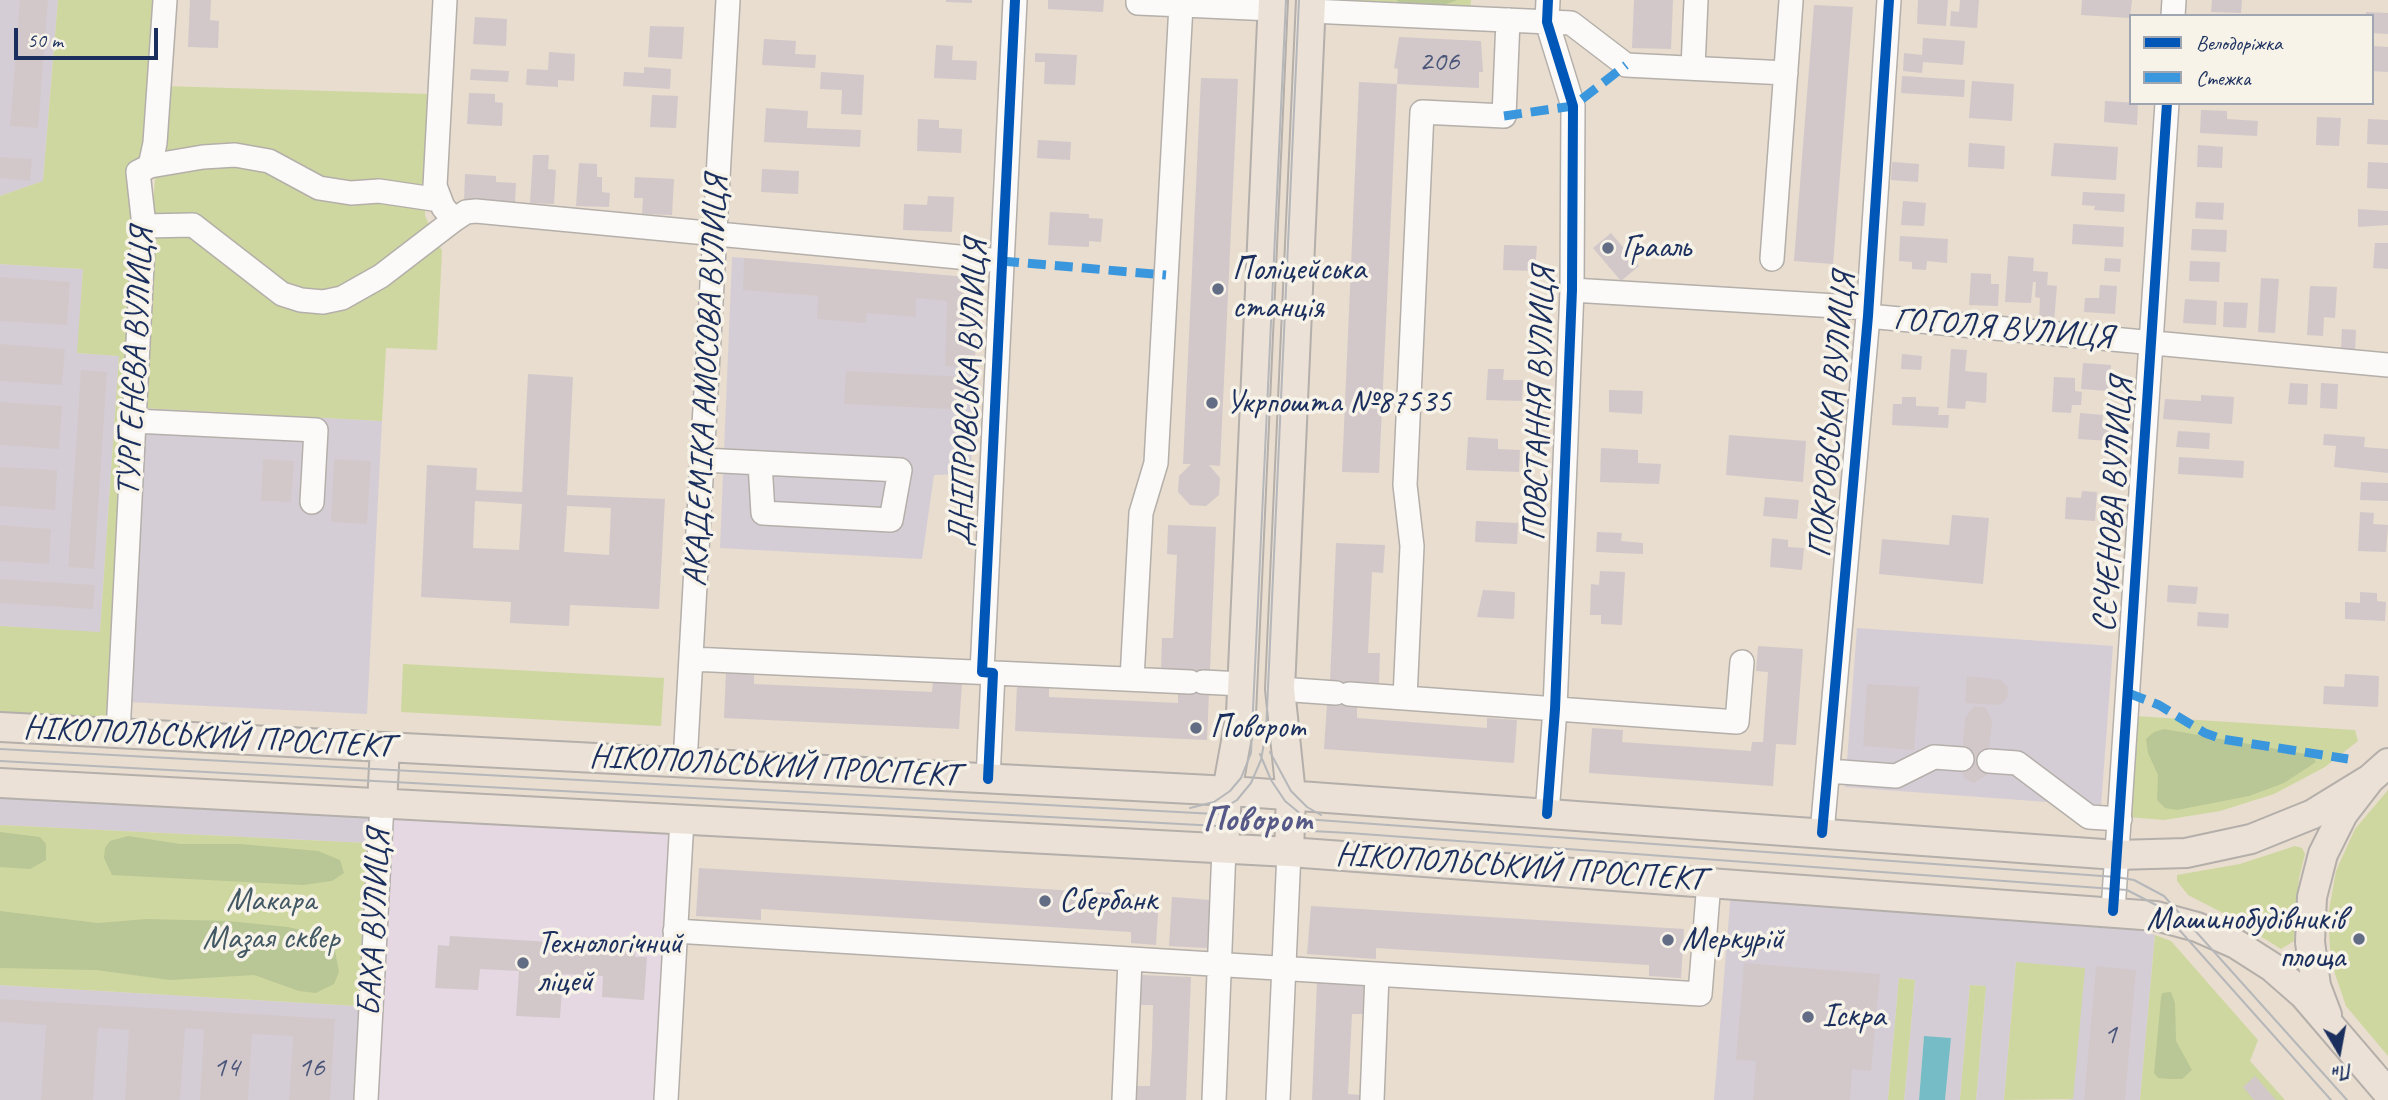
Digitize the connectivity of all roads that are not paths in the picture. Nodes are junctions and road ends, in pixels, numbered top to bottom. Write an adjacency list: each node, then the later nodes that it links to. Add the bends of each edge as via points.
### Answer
1 (165, 0): 17 (street, ТУРГЕНЄВА ВУЛИЦЯ)
2 (445, 0): 18 (street, via 435,173)
3 (728, 0): 21 (street, АКАДЕМІКА АМОСОВА ВУЛИЦЯ)
4 (1015, 0): 23 (street, ДНІПРОВСЬКА ВУЛИЦЯ)
5 (1138, 0): 9 (street)
6 (1696, 0): 14 (street)
7 (1889, 0): 25 (street, ПОКРОВСЬКА ВУЛИЦЯ)
8 (1791, 1): 15 (street)
9 (1181, 5): 10 (street); 35 (street, via 1156,463 1141,513)
10 (1273, 5): 11 (main road); 36 (main road)
11 (1311, 6): 13 (street); 37 (main road)
12 (1548, 11): 13 (street); 14 (street, via 1626,65); 24 (street, ПОВСТАННЯ ВУЛИЦЯ, via 1573,106)
13 (1508, 20): 38 (street, via 1504,116 1422,112 1405,485 1412,546)
14 (1693, 68): 15 (street)
15 (1786, 73): 22 (street)
16 (2167, 105): 26 (street, СЄЧЕНОВА ВУЛИЦЯ)
17 (150, 166): 18 (street, via 235,155 269,161 319,188); 20 (street, ТУРГЕНЄВА ВУЛИЦЯ, via 138,172)
18 (440, 200): 19 (street)
19 (454, 220): 20 (street, via 381,276 342,298 323,302 282,294 193,225); 21 (street, via 476,211)
20 (144, 226): 28 (street, ТУРГЕНЄВА ВУЛИЦЯ)
21 (716, 232): 23 (street); 29 (street, АКАДЕМІКА АМОСОВА ВУЛИЦЯ)
22 (1772, 259)
23 (1001, 261): 34 (street, ДНІПРОВСЬКА ВУЛИЦЯ)
24 (1572, 290): 25 (street, ГОГОЛЯ ВУЛИЦЯ); 39 (street, ПОВСТАННЯ ВУЛИЦЯ)
25 (1869, 312): 26 (street, ГОГОЛЯ ВУЛИЦЯ); 46 (street, ПОКРОВСЬКА ВУЛИЦЯ)
26 (2151, 343): 27 (street, ГОГОЛЯ ВУЛИЦЯ); 55 (street, СЄЧЕНОВА ВУЛИЦЯ)
27 (2388, 365)
28 (134, 421): 31 (street, via 316,430); 41 (street, ТУРГЕНЄВА ВУЛИЦЯ)
29 (703, 460): 30 (street); 32 (street, АКАДЕМІКА АМОСОВА ВУЛИЦЯ)
30 (760, 463): 30 (street, via 900,470 891,520 763,513)
31 (312, 502)
32 (691, 659): 34 (street); 45 (street, АКАДЕМІКА АМОСОВА ВУЛИЦЯ)
33 (1742, 662): 39 (street, via 1737,722)
34 (987, 673): 35 (street); 48 (street, ДНІПРОВСЬКА ВУЛИЦЯ)
35 (1132, 679): 36 (street)
36 (1242, 684): 50 (main road)
37 (1280, 689): 38 (street); 51 (main road)
38 (1405, 698): 39 (street)
39 (1555, 709): 53 (street, ПОВСТАННЯ ВУЛИЦЯ)
40 (0, 727): 41 (main road, НІКОПОЛЬСЬКИЙ ПРОСПЕКТ)
41 (118, 733): 42 (main road, НІКОПОЛЬСЬКИЙ ПРОСПЕКТ)
42 (385, 747): 45 (main road, НІКОПОЛЬСЬКИЙ ПРОСПЕКТ); 52 (main road, БАХА ВУЛИЦЯ)
43 (1962, 759): 46 (street, via 1934,757 1896,776)
44 (1989, 761): 55 (street, via 2017,764 2089,817)
45 (685, 763): 48 (main road, НІКОПОЛЬСЬКИЙ ПРОСПЕКТ)
46 (1828, 771): 56 (street, ПОКРОВСЬКА ВУЛИЦЯ)
47 (2379, 771): 59 (main road, НІКОПОЛЬСЬКИЙ ПРОСПЕКТ, via 2313,814 2251,839 2186,853); 67 (main road, via 2343,814 2328,844 2312,897 2310,942 2316,986)
48 (988, 779): 50 (main road, НІКОПОЛЬСЬКИЙ ПРОСПЕКТ)
49 (0, 783): 52 (main road, НІКОПОЛЬСЬКИЙ ПРОСПЕКТ)
50 (1227, 791): 51 (main road, НІКОПОЛЬСЬКИЙ ПРОСПЕКТ); 57 (main road)
51 (1291, 796): 53 (main road, НІКОПОЛЬСЬКИЙ ПРОСПЕКТ); 58 (main road)
52 (382, 804): 54 (main road, НІКОПОЛЬСЬКИЙ ПРОСПЕКТ); 69 (street, БАХА ВУЛИЦЯ)
53 (1547, 814): 56 (main road, НІКОПОЛЬСЬКИЙ ПРОСПЕКТ)
54 (682, 819): 57 (main road, НІКОПОЛЬСЬКИЙ ПРОСПЕКТ); 62 (street)
55 (2120, 819): 59 (street, СЄЧЕНОВА ВУЛИЦЯ)
56 (1822, 833): 59 (main road, НІКОПОЛЬСЬКИЙ ПРОСПЕКТ)
57 (1224, 848): 58 (main road, НІКОПОЛЬСЬКИЙ ПРОСПЕКТ); 64 (street)
58 (1289, 852): 60 (main road, НІКОПОЛЬСЬКИЙ ПРОСПЕКТ); 65 (street)
59 (2117, 855): 61 (street, СЄЧЕНОВА ВУЛИЦЯ)
60 (1709, 882): 61 (main road, НІКОПОЛЬСЬКИЙ ПРОСПЕКТ); 66 (street, via 1700,994)
61 (2113, 911): 67 (main road, НІКОПОЛЬСЬКИЙ ПРОСПЕКТ, via 2170,919 2236,944 2272,967)
62 (675, 931): 63 (street); 70 (street)
63 (1130, 960): 64 (street); 71 (street)
64 (1219, 966): 65 (street); 72 (street)
65 (1284, 970): 66 (street); 73 (street)
66 (1377, 975): 74 (street)
67 (2332, 1028): 68 (main road)
68 (2388, 1093)
69 (366, 1100)
70 (666, 1100)
71 (1124, 1100)
72 (1214, 1100)
73 (1278, 1100)
74 (1372, 1100)

